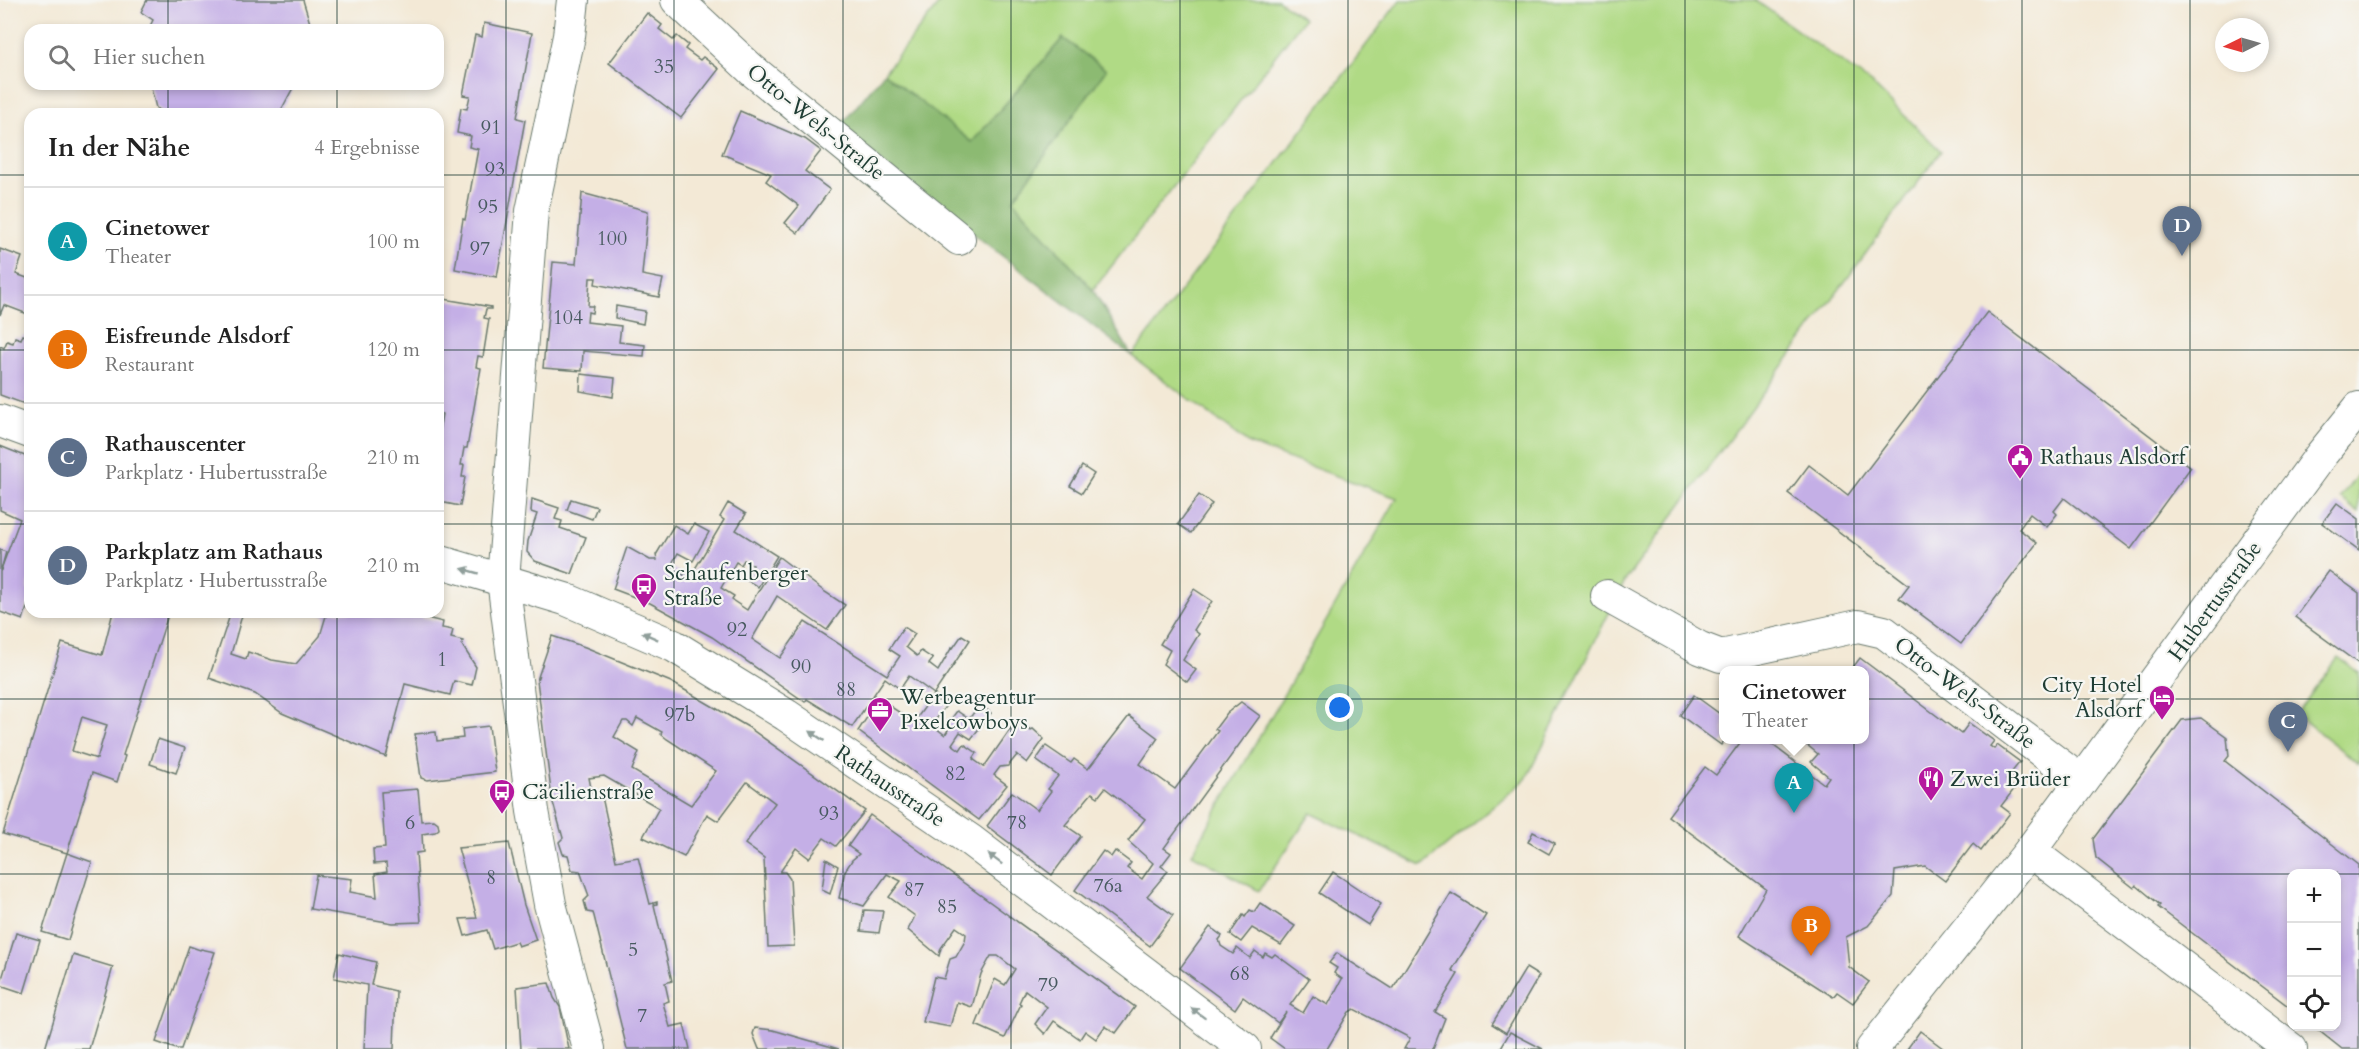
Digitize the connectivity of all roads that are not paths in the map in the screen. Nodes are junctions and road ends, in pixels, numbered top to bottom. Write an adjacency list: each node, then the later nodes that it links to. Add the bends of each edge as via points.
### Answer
1 (573, 0): 8 (street, via 532,211)
2 (678, 0): 3 (street, Otto-Wels-Straße, via 752,70)
3 (959, 239)
4 (2359, 408): 10 (street, Hubertusstraße)
5 (0, 421): 6 (street)
6 (24, 430)
7 (444, 563): 8 (street, Rathausstraße, one-way to 7)
8 (503, 580): 12 (street, via 533,812 550,904); 13 (street, Rathausstraße, one-way to 8, via 970,840 786,715 674,646 565,599)
9 (1607, 596): 10 (street, Otto-Wels-Straße, via 1721,656 1858,626 1884,632)
10 (2081, 782): 11 (street, Hubertusstraße)
11 (2030, 851): 14 (street, Hubertusstraße); 15 (street)
12 (589, 1049)
13 (1245, 1049)
14 (1872, 1049)
15 (2291, 1049)

